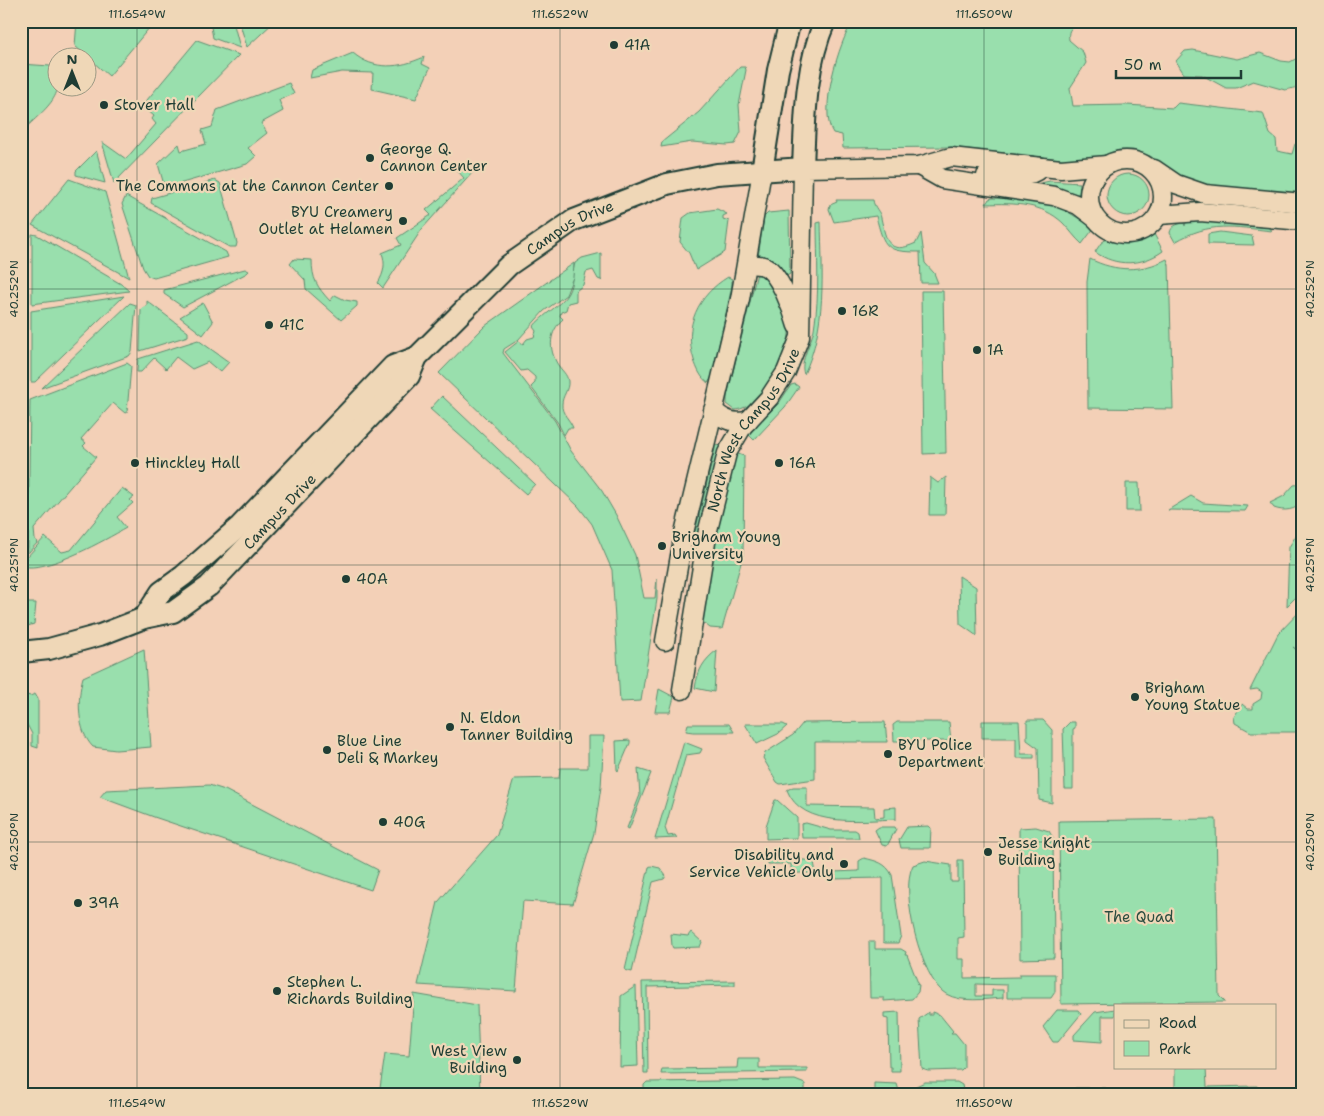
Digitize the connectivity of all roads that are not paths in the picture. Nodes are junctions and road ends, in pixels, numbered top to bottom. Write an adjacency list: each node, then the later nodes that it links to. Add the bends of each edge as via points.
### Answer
1 (790, 21): 8 (main road, via 778,70)
2 (825, 21): 7 (main road, via 816,40 806,104)
3 (1107, 164): 5 (street, via 1060,169); 6 (street, via 1128,159); 12 (street, via 1092,180 1089,190 1092,212)
4 (919, 166): 5 (street, via 952,157); 7 (street); 9 (street, via 942,180)
5 (1042, 167): 9 (street, via 1033,175 1022,177 980,175)
6 (1149, 167): 10 (street, via 1176,184 1205,194); 11 (street, via 1163,190 1164,200)
7 (803, 168): 8 (main road, Campus Drive); 15 (street, North West Campus Drive)
8 (762, 171): 14 (street, North West Campus Drive); 19 (main road, Campus Drive, via 716,174 667,184 574,220 509,265 418,357 393,366 240,526 161,592 144,618 100,635 49,649)
9 (974, 185): 12 (street, via 1054,196 1078,205)
10 (1303, 203)
11 (1159, 215): 12 (street, via 1147,228 1133,233 1113,232); 13 (street, via 1200,212)
12 (1097, 221)
13 (1303, 221)
14 (747, 264): 15 (street, via 767,268 775,276 789,303); 16 (street, North West Campus Drive)
15 (800, 336): 17 (street, North West Campus Drive, via 786,372 769,398)
16 (713, 410): 17 (street, via 727,421); 18 (street, North West Campus Drive, via 676,569)
17 (748, 420): 20 (street, North West Campus Drive, via 732,441 717,487)
18 (665, 641)
19 (21, 652)
20 (682, 690)

